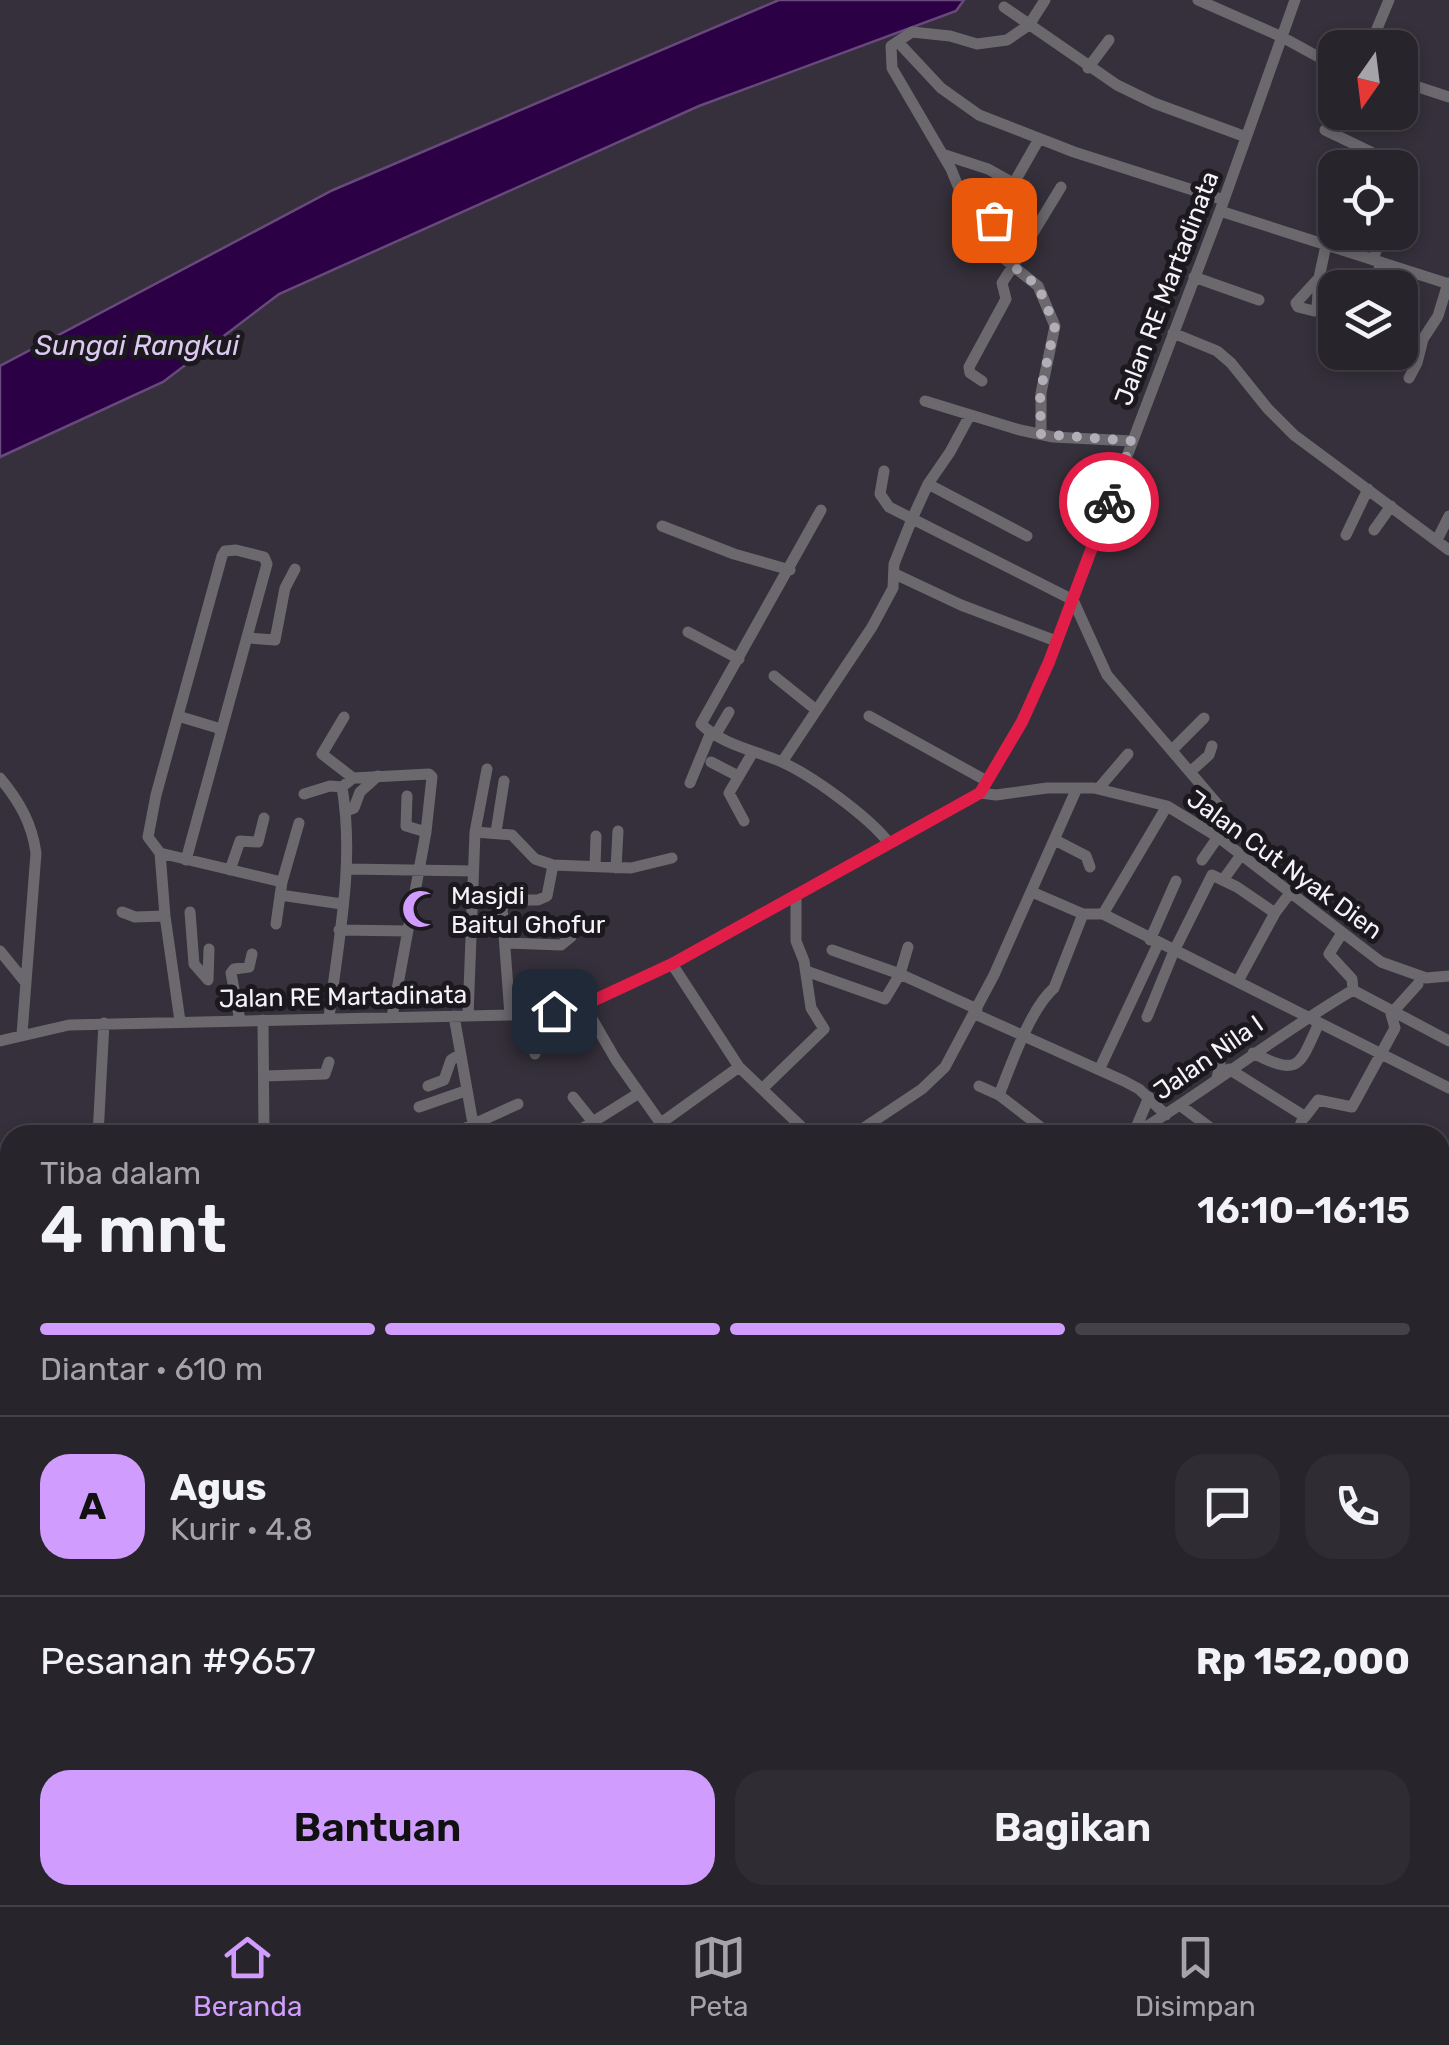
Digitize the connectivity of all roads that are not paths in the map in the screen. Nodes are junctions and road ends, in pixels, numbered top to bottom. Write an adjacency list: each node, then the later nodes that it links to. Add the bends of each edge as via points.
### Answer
1 (1045, 0): 6 (street)
2 (1198, 0): 8 (street)
3 (1296, 0): 8 (street, Jalan RE Martadinata)
4 (1389, 0): 7 (street)
5 (1004, 7): 6 (street)
6 (1029, 25): 10 (street, via 1006,40 977,44 912,32); 12 (street)
7 (1376, 30)
8 (1282, 37): 11 (street); 16 (street, Jalan RE Martadinata)
9 (1109, 40): 12 (street)
10 (898, 42): 17 (street, via 959,104); 19 (street, via 891,46 892,68)
11 (1318, 57)
12 (1088, 68): 16 (street, via 1154,103)
13 (1418, 87): 14 (street)
14 (1449, 97)
15 (1325, 130): 18 (street)
16 (1246, 137): 22 (street, Jalan RE Martadinata)
17 (1039, 139): 20 (street); 22 (street)
18 (1367, 150)
19 (942, 154): 20 (street); 28 (street, via 979,238)
20 (1015, 184): 24 (street, via 994,218)
21 (1061, 187): 24 (street)
22 (1222, 205): 23 (street); 30 (street, Jalan RE Martadinata)
23 (1318, 242)
24 (1027, 244): 28 (street)
25 (1342, 250): 27 (street)
26 (1379, 250): 27 (street)
27 (1377, 261): 29 (street); 31 (street)
28 (1013, 266): 35 (street, via 1002,283 1006,299 969,370); 38 (street, via 1038,286 1055,326 1040,393)
29 (1376, 270)
30 (1194, 277): 32 (street); 33 (street, Jalan RE Martadinata)
31 (1448, 283): 34 (street)
32 (1259, 300)
33 (1173, 332): 39 (street, Jalan RE Martadinata); 42 (street, via 1232,363 1282,424)
34 (1409, 378)
35 (982, 380)
36 (926, 401): 37 (street)
37 (970, 415): 38 (street); 41 (street)
38 (1041, 434): 39 (street)
39 (1132, 441): 56 (street, Jalan RE Martadinata)
40 (884, 471): 46 (street, via 880,498)
41 (928, 484): 46 (street); 50 (street)
42 (1368, 489): 43 (street); 49 (street)
43 (1391, 506): 48 (street); 51 (street)
44 (821, 510): 54 (street)
45 (1449, 516): 51 (street)
46 (912, 518): 55 (street); 56 (street)
47 (662, 526): 54 (street)
48 (1374, 530)
49 (1346, 535)
50 (1027, 536)
51 (1437, 540): 52 (street)
52 (1449, 550)
53 (295, 570): 58 (street, via 276,639)
54 (790, 570): 60 (street)
55 (895, 574): 59 (street); 62 (street, via 872,627)
56 (1072, 600): 59 (street, Jalan RE Martadinata); 71 (street, via 1107,675)
57 (688, 632): 60 (street)
58 (248, 638): 64 (street, via 266,561 227,550); 68 (street)
59 (1056, 641): 82 (street, Jalan RE Martadinata, via 1022,722)
60 (739, 659): 69 (street, via 702,721)
61 (774, 676): 62 (street)
62 (815, 708): 75 (street)
63 (729, 712): 69 (street)
64 (178, 716): 68 (street); 104 (street, via 148,824 148,837)
65 (868, 716): 82 (street)
66 (344, 717): 81 (street, via 322,754)
67 (1204, 718): 71 (street)
68 (221, 729): 107 (street)
69 (713, 733): 72 (street); 84 (street)
70 (1212, 746): 77 (street)
71 (1172, 750): 77 (street)
72 (753, 752): 75 (street); 79 (street)
73 (1128, 754): 87 (street)
74 (711, 762): 79 (street)
75 (782, 762): 103 (street, via 866,819)
76 (487, 769): 98 (street)
77 (1190, 772): 101 (street, via 1221,809)
78 (378, 776): 81 (street); 92 (street); 97 (street, via 431,775)
79 (738, 776): 94 (street, via 729,795)
80 (0, 778): 150 (street, via 24,810 35,843)
81 (353, 778): 85 (street)
82 (986, 780): 88 (street, Jalan RE Martadinata)
83 (504, 781): 99 (street)
84 (690, 784)
85 (342, 788): 89 (street); 92 (street)
86 (1077, 788): 87 (street, Jalan Cut Nyak Dien); 88 (street, Jalan Cut Nyak Dien); 102 (street)
87 (1099, 788): 91 (street, Jalan Cut Nyak Dien)
88 (980, 793): 103 (street, Jalan RE Martadinata)
89 (304, 794)
90 (407, 796): 97 (street, via 406,826)
91 (1166, 806): 101 (street, Jalan Cut Nyak Dien); 124 (street)
92 (346, 811): 114 (street)
93 (264, 818): 115 (street, via 259,841 240,841)
94 (744, 821)
95 (299, 823): 120 (street)
96 (618, 830): 113 (street)
97 (426, 832): 112 (street)
98 (475, 832): 99 (street); 116 (street)
99 (496, 832): 109 (street, via 518,838 535,859)
100 (596, 836): 110 (street)
101 (1218, 837): 105 (street, Jalan Cut Nyak Dien); 108 (street)
102 (1054, 840): 111 (street, via 1086,856); 119 (street)
103 (889, 843): 121 (street, Jalan RE Martadinata)
104 (160, 852): 107 (street); 129 (street)
105 (1241, 855): 117 (street); 122 (street, Jalan Cut Nyak Dien)
106 (672, 858): 113 (street)
107 (186, 860): 115 (street)
108 (1202, 860)
109 (553, 865): 110 (street); 138 (street, via 548,896 504,902)
110 (595, 867): 113 (street)
111 (1090, 867)
112 (418, 868): 114 (street); 116 (street); 132 (street)
113 (616, 868)
114 (348, 869): 123 (street)
115 (230, 870): 120 (street)
116 (473, 871): 159 (street)
117 (1224, 880): 127 (street); 140 (street, via 1212,875)
118 (1176, 881): 135 (street)
119 (1036, 884): 128 (street); 154 (street)
120 (281, 888): 123 (street); 130 (street)
121 (800, 893): 145 (street, Jalan RE Martadinata); 146 (street, via 794,934)
122 (1290, 893): 127 (street); 133 (street, Jalan Cut Nyak Dien)
123 (342, 904): 131 (street)
124 (1105, 909): 128 (street); 135 (street)
125 (122, 912): 129 (street)
126 (190, 912): 136 (street)
127 (1275, 913): 149 (street)
128 (1083, 914): 168 (street, via 1054,988)
129 (165, 916): 137 (street)
130 (276, 924)
131 (339, 930): 132 (street); 162 (street)
132 (408, 932): 160 (street)
133 (1342, 933): 148 (street, Jalan Cut Nyak Dien, via 1391,967 1426,978); 152 (street, via 1329,954 1352,979)
134 (571, 936): 138 (street, via 561,945)
135 (1153, 938): 140 (street); 178 (street)
136 (191, 939): 137 (street); 141 (street, via 194,965 208,980)
137 (171, 943): 164 (street)
138 (504, 943): 158 (street)
139 (908, 947): 147 (street)
140 (1176, 947): 149 (street); 161 (street)
141 (208, 948)
142 (832, 950): 147 (street)
143 (0, 951): 150 (street)
144 (252, 954): 165 (street, via 248,968 231,973)
145 (672, 964): 153 (street, Jalan RE Martadinata); 177 (street)
146 (809, 973): 147 (street, via 886,999); 185 (street, via 811,1008 824,1028)
147 (900, 974): 154 (street)
148 (1447, 974)
149 (1240, 978): 157 (street)
150 (26, 984): 167 (street)
151 (1418, 984): 155 (street)
152 (1353, 990): 155 (street); 157 (street, Jalan Nila I)
153 (584, 1005): 156 (street, Jalan RE Martadinata); 187 (street)
154 (976, 1011): 168 (street); 205 (street, via 944,1068)
155 (1393, 1011): 170 (street); 172 (street, via 1394,1028)
156 (528, 1014): 158 (street, Jalan RE Martadinata); 174 (street)
157 (1316, 1014): 172 (street); 173 (street, Jalan Nila I); 173 (street, via 1293,1066)
158 (510, 1015): 159 (street, Jalan RE Martadinata)
159 (461, 1016): 160 (street, Jalan RE Martadinata); 175 (street)
160 (392, 1017): 162 (street, Jalan RE Martadinata)
161 (1147, 1017)
162 (328, 1018): 163 (street, Jalan RE Martadinata)
163 (263, 1020): 165 (street, Jalan RE Martadinata); 180 (street)
164 (180, 1021): 165 (street, Jalan RE Martadinata); 166 (street, Jalan RE Martadinata)
165 (240, 1021)
166 (104, 1022): 167 (street, Jalan RE Martadinata); 198 (street)
167 (22, 1034): 169 (street, Jalan RE Martadinata)
168 (1024, 1037): 178 (street); 188 (street)
169 (0, 1041)
170 (1449, 1041)
171 (1212, 1046): 181 (street, via 1222,1054)
172 (1382, 1052): 184 (street); 195 (street, via 1352,1107 1318,1100)
173 (1253, 1053): 179 (street, Jalan Nila I)
174 (535, 1054)
175 (459, 1055): 182 (street, via 444,1080); 186 (street)
176 (328, 1062): 180 (street, via 324,1074)
177 (739, 1067): 185 (street); 197 (street)
178 (1100, 1068): 190 (street)
179 (1229, 1070): 181 (street, Jalan Nila I); 195 (street)
180 (264, 1076): 199 (street)
181 (1218, 1078): 192 (street, Jalan Nila I)
182 (428, 1086)
183 (978, 1086): 188 (street)
184 (1449, 1088)
185 (762, 1089): 204 (street)
186 (466, 1091): 193 (street); 200 (street)
187 (640, 1093): 196 (street); 197 (street)
188 (999, 1096): 206 (street)
189 (572, 1097): 196 (street)
190 (1149, 1097): 194 (street); 207 (street)
191 (518, 1104): 201 (street)
192 (1180, 1106): 194 (street, Jalan Nila I); 209 (street)
193 (419, 1107)
194 (1166, 1115): 208 (street, Jalan Nila I)
195 (1305, 1117): 210 (street)
196 (592, 1122): 202 (street)
197 (661, 1122): 203 (street)
198 (99, 1125)
199 (264, 1125)
200 (472, 1125)
201 (480, 1125)
202 (587, 1125)
203 (663, 1125)
204 (800, 1125)
205 (871, 1125)
206 (1038, 1125)
207 (1137, 1125)
208 (1150, 1125)
209 (1204, 1125)
210 (1301, 1125)

